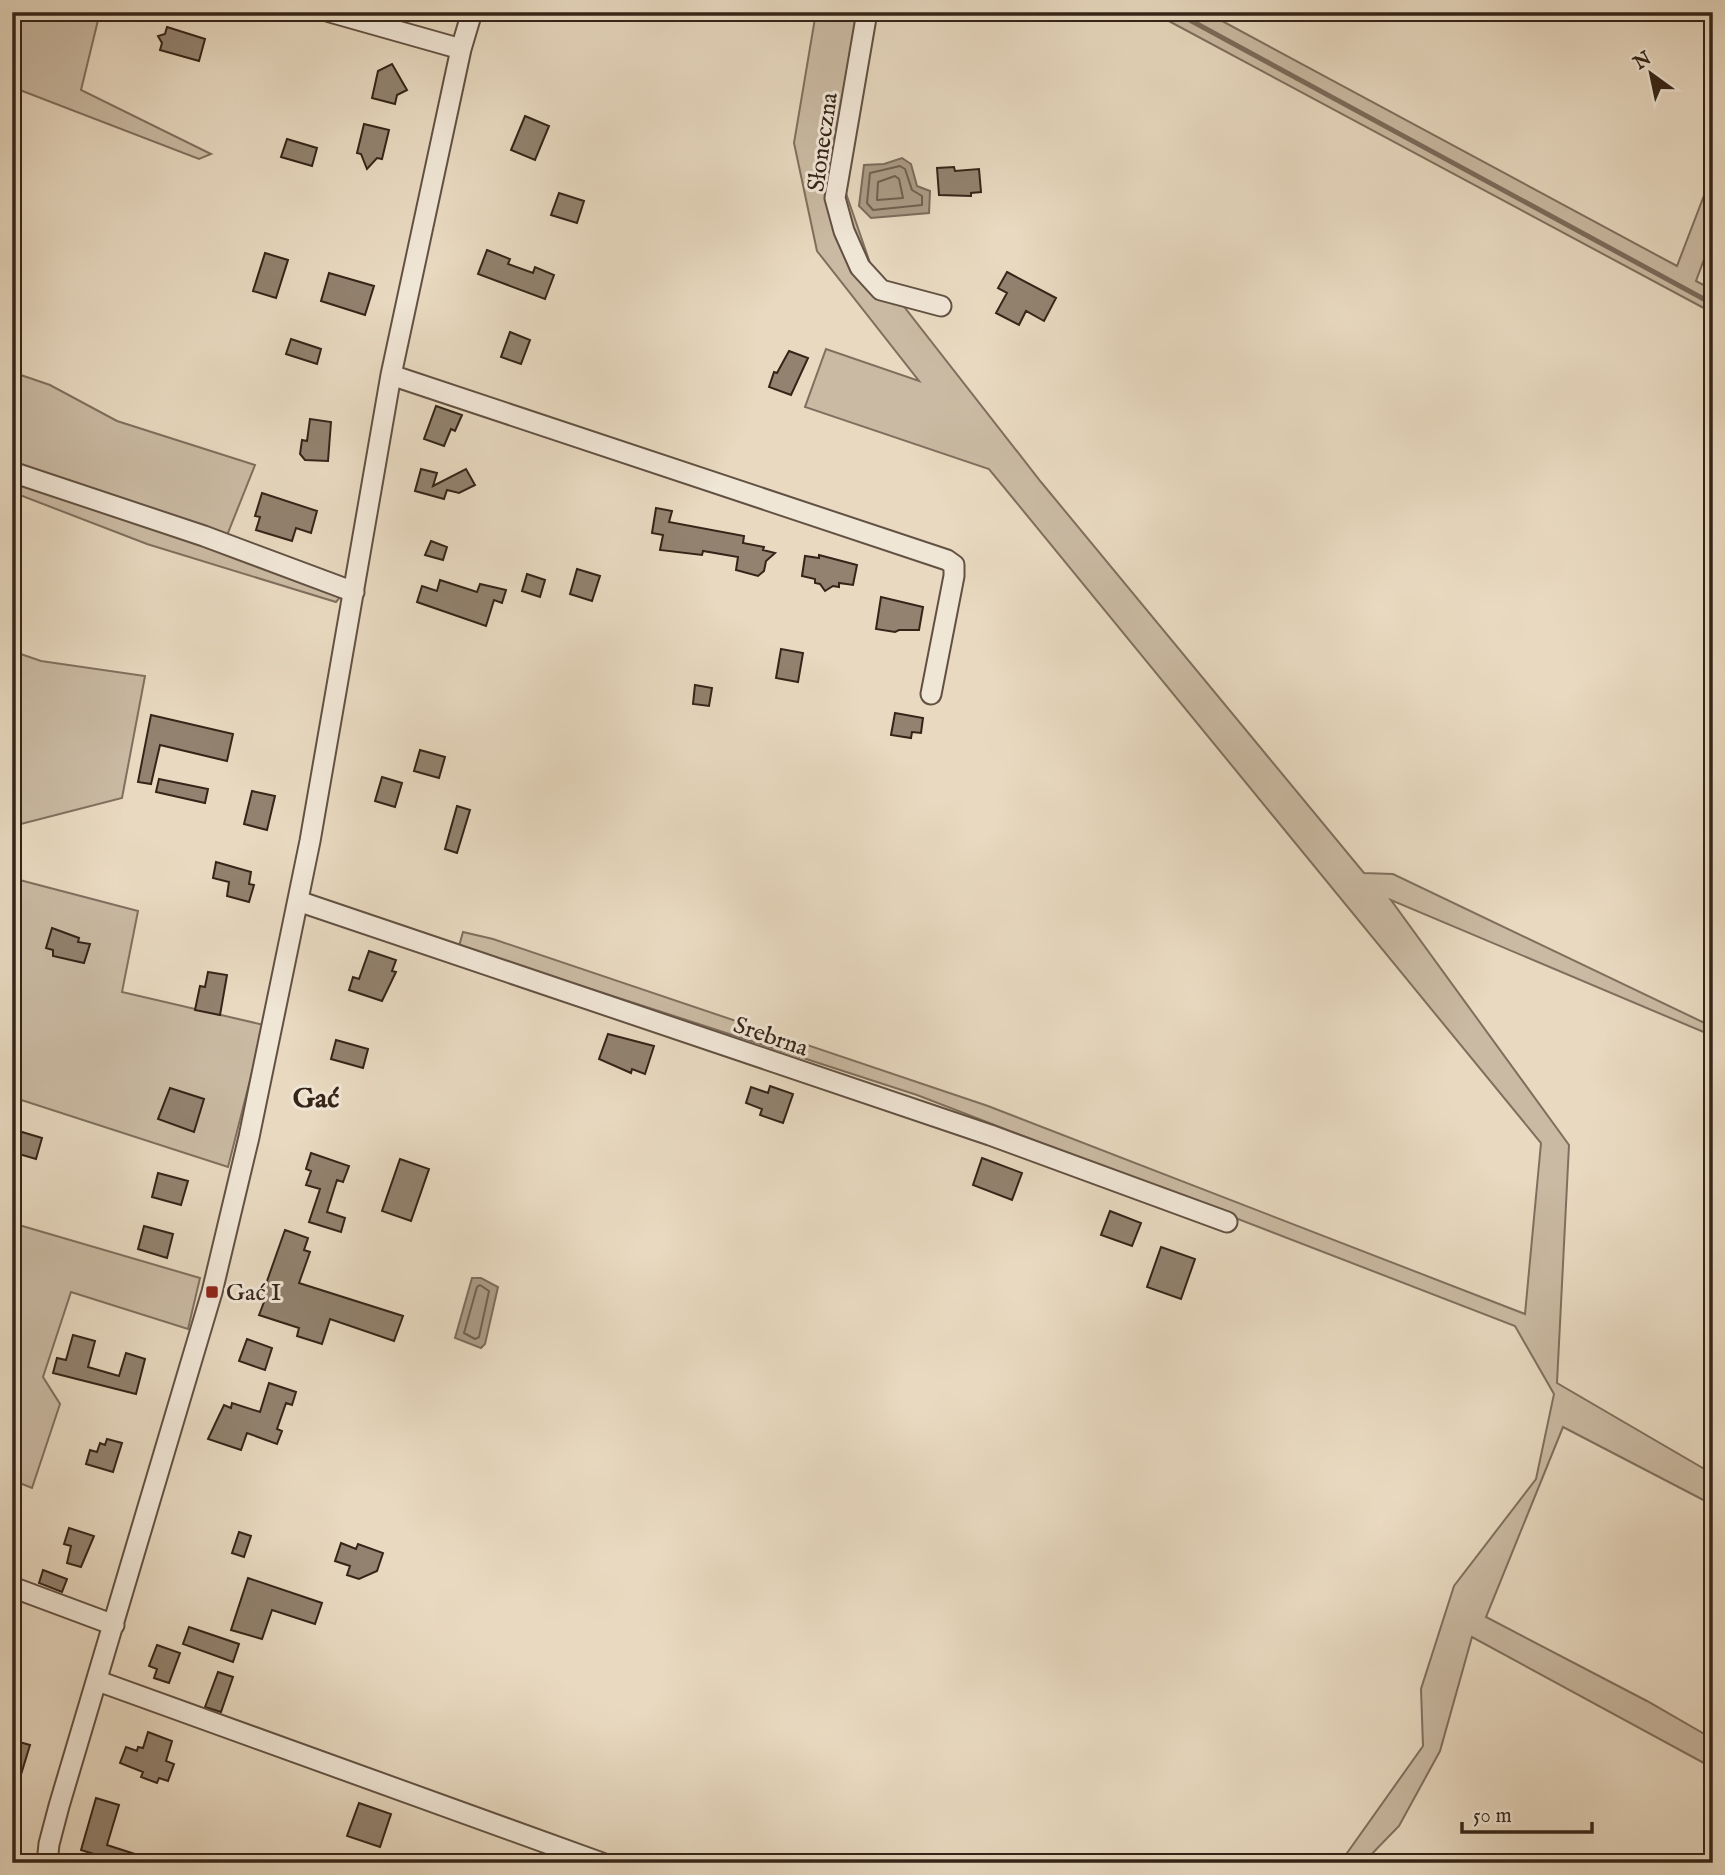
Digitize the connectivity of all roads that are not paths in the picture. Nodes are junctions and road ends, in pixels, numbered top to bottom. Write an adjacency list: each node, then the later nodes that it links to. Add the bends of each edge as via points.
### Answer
1 (330, 12): 4 (street)
2 (472, 12): 4 (street)
3 (867, 12): 5 (street, Słoneczna, via 835,198 860,267 881,290)
4 (461, 48): 6 (street)
5 (941, 306)
6 (391, 375): 8 (street); 9 (street, via 947,560 954,565 954,576)
7 (12, 472): 8 (street)
8 (354, 592): 10 (street)
9 (931, 694)
10 (299, 901): 11 (street, Srebrna, via 990,1135); 13 (street, via 212,1292)
11 (1227, 1222)
12 (12, 1587): 13 (street)
13 (114, 1625): 14 (street)
14 (98, 1681): 15 (street); 16 (street)
15 (47, 1863)
16 (602, 1863)

